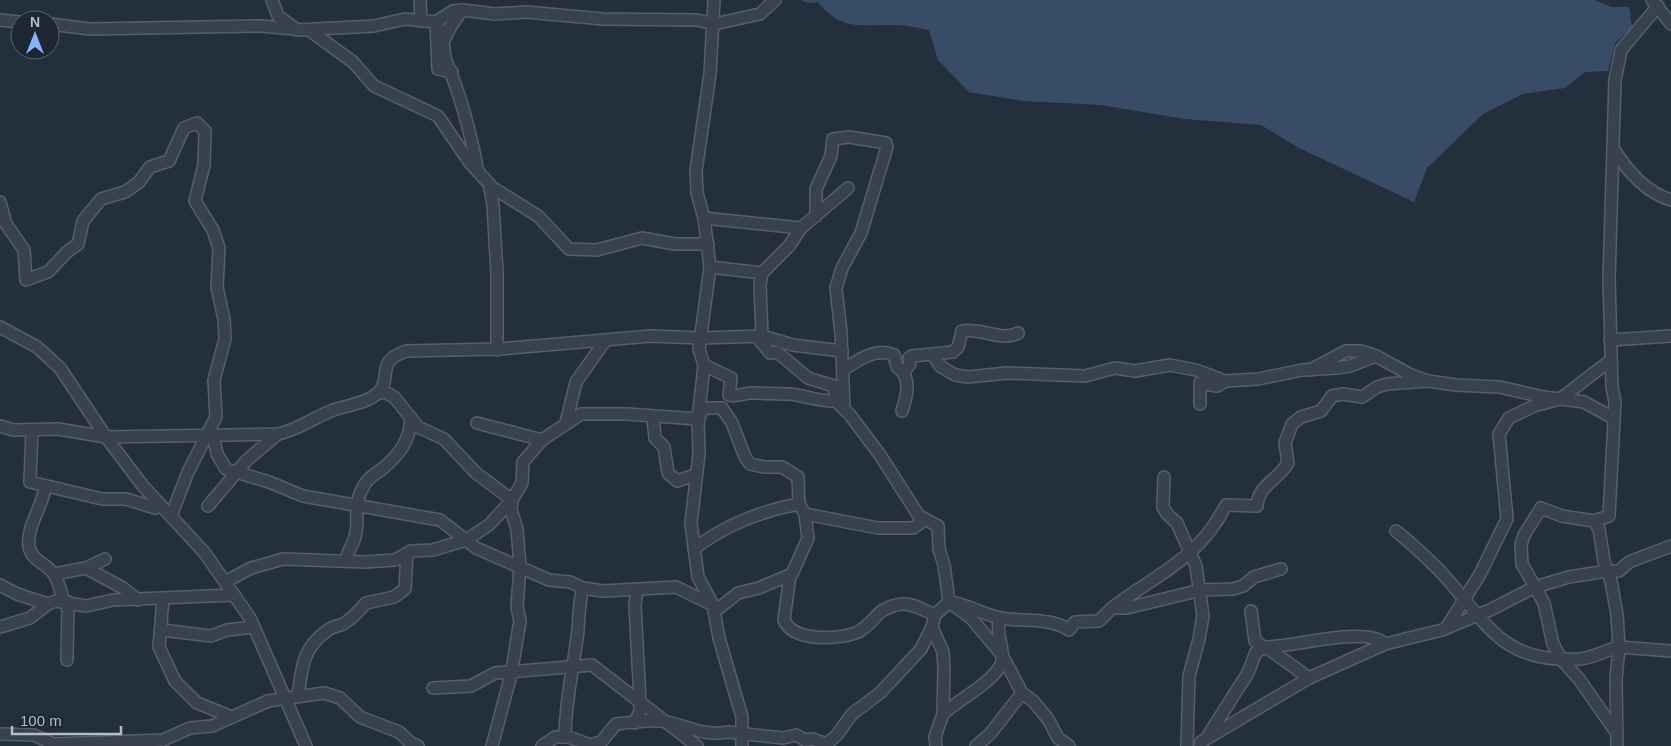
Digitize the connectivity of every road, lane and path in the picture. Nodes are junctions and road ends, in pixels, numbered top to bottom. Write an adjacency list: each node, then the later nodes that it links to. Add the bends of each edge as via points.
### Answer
1 (272, 0): 12 (street, via 278,16)
2 (420, 0): 7 (street)
3 (714, 0): 9 (street)
4 (775, 0): 9 (street, via 760,14)
5 (1655, 3): 10 (street); 16 (street, via 1621,50 1614,80)
6 (462, 10): 8 (street, via 455,10); 9 (street, via 603,19 697,20); 14 (street)
7 (421, 20): 8 (street); 13 (street)
8 (436, 22): 14 (street); 15 (street, via 438,69)
9 (714, 24): 23 (street, via 696,172 697,193)
10 (1671, 24)
11 (60, 25): 12 (street, via 90,29 261,26)
12 (296, 29): 13 (street)
13 (309, 30): 17 (street, via 353,62 374,86 438,116)
14 (444, 40): 15 (street, via 447,65)
15 (452, 72): 17 (street, via 472,133)
16 (1613, 148): 20 (street, via 1631,174 1660,197); 34 (street)
17 (478, 173): 25 (street, via 493,188 542,220 568,249 597,250 642,238 675,244)
18 (490, 188): 35 (street, via 498,273)
19 (848, 188): 22 (street)
20 (1671, 200)
21 (0, 202): 57 (street, via 6,224 24,250 26,280 36,277 48,272 78,244 83,221 101,199 131,188 150,167 169,161 184,128 197,123 203,128 206,138 204,165 195,201 214,230 219,248 217,287 225,329 224,348 214,380 216,417)
22 (816, 216): 24 (street); 36 (street, via 816,189 831,156 833,138 886,143 861,233 842,268 836,288)
23 (704, 218): 24 (street); 25 (street)
24 (802, 228): 27 (street)
25 (708, 244): 26 (street)
26 (710, 267): 27 (street); 32 (street)
27 (762, 272): 30 (street)
28 (0, 327): 59 (street, via 37,347 60,368)
29 (1018, 333): 37 (street, via 1004,337 974,330 962,331 958,347 953,352)
30 (760, 336): 32 (street); 36 (street, via 793,346); 46 (street, via 770,353 777,352 808,378 834,386)
31 (1671, 336): 34 (street)
32 (701, 338): 33 (street, via 651,336); 39 (street, via 699,349)
33 (605, 340): 35 (street); 54 (street, via 576,382)
34 (1610, 340): 38 (street)
35 (497, 350): 44 (street, via 406,351 388,362)
36 (842, 351): 40 (street)
37 (933, 355): 41 (street, via 910,356 910,364); 42 (street, via 940,366 955,375 968,377 1007,373 1085,376 1115,368 1135,371 1170,365)
38 (1611, 360): 45 (street); 51 (street)
39 (704, 365): 46 (street, via 731,378 729,395 791,394); 52 (street)
40 (843, 370): 41 (street, via 872,354 885,353 894,355 897,367); 46 (street)
41 (904, 372): 48 (street, via 907,393)
42 (1225, 381): 43 (street, via 1350,366 1376,356); 47 (street, via 1217,386 1200,383)
43 (1428, 381): 45 (street, via 1456,386 1499,387); 79 (street, via 1387,384 1362,397 1336,394 1321,411 1295,421 1284,443 1288,463 1264,488 1257,506 1226,505)
44 (379, 392): 50 (street, via 395,398); 58 (street, via 369,399 331,411 296,430)
45 (1560, 399): 51 (street, via 1584,402); 97 (street, via 1534,406 1509,418 1499,434 1507,519)
46 (840, 404): 72 (street, via 880,454)
47 (1200, 404)
48 (902, 411)
49 (653, 417): 52 (street); 54 (street, via 585,414); 62 (street, via 655,438 664,447 668,473 676,481)
50 (411, 418): 65 (street, via 418,426 444,439 476,473); 66 (street, via 410,434 404,447 368,480)
51 (1613, 418): 73 (street, via 1609,516)
52 (698, 420): 62 (street, via 699,454); 67 (street, via 701,410 722,408 750,464 782,468 798,477)
53 (477, 423): 60 (street)
54 (566, 423): 60 (street)
55 (0, 426): 56 (street)
56 (32, 430): 59 (street, via 58,429); 64 (street, via 30,482)
57 (211, 434): 58 (street); 59 (street); 61 (street, via 226,469); 71 (street, via 188,472)
58 (278, 434): 61 (street)
59 (106, 437): 68 (street)
60 (542, 440): 65 (street, via 523,462 522,483)
61 (237, 471): 66 (street, via 303,496); 69 (street)
62 (695, 475): 77 (street, via 691,523)
63 (1164, 477): 79 (street, via 1164,507 1177,523)
64 (45, 487): 68 (street, via 102,499 126,499 155,508); 86 (street, via 32,525 29,548 37,561)
65 (512, 500): 75 (street, via 489,525); 82 (street)
66 (356, 504): 75 (street, via 440,520); 81 (street, via 354,540)
67 (799, 504): 70 (street); 77 (street, via 776,508 730,526)
68 (161, 506): 71 (street)
69 (208, 506)
70 (805, 514): 72 (street, via 878,528 913,528); 87 (street, via 808,538)
71 (171, 516): 88 (street, via 204,552)
72 (924, 520): 99 (street, via 938,526)
73 (1594, 521): 85 (street, via 1599,529); 90 (street, via 1562,516 1541,508 1521,545 1522,564)
74 (1396, 531): 97 (street, via 1439,570)
75 (466, 540): 78 (street, via 433,550); 82 (street, via 476,548)
76 (1671, 546): 85 (street, via 1629,562 1619,571)
77 (694, 549): 101 (street, via 698,577)
78 (407, 553): 81 (street, via 395,560); 124 (street, via 405,588 394,597 366,603 351,618 328,630 311,646 302,661)
79 (1191, 553): 93 (street, via 1196,566); 102 (street)
80 (106, 560): 83 (street)
81 (346, 561): 88 (street, via 283,559 252,568)
82 (520, 566): 91 (street, via 549,580 570,582); 120 (street, via 517,607 520,621)
83 (86, 568): 86 (street); 96 (street)
84 (1281, 569): 93 (street, via 1254,577 1233,589)
85 (1607, 571): 90 (street); 114 (street, via 1617,615)
86 (54, 574): 98 (street)
87 (790, 575): 101 (street, via 738,594); 104 (street, via 784,620 791,631 801,635 819,638 856,633 884,608 904,604)
88 (225, 582): 94 (street)
89 (0, 585): 100 (street)
90 (1535, 587): 105 (street); 117 (street, via 1544,603 1553,644)
91 (583, 588): 92 (street); 119 (street)
92 (637, 590): 101 (street, via 676,587); 126 (street)
93 (1198, 591): 102 (street, via 1128,608); 148 (street, via 1202,616 1188,676)
94 (234, 596): 95 (street); 108 (street)
95 (163, 599): 96 (street); 111 (street)
96 (138, 600): 98 (street, via 105,601 86,606)
97 (1463, 601): 105 (street); 110 (street)
98 (66, 602): 100 (street); 118 (street)
99 (949, 602): 104 (street); 106 (street, via 962,603); 116 (street, via 971,618)
100 (48, 604): 107 (street, via 30,618)
101 (714, 608): 133 (street, via 718,638 742,717)
102 (1112, 608): 106 (street, via 1099,621 1075,622 1069,630 1060,624)
103 (1251, 611): 113 (street, via 1255,641)
104 (935, 614): 109 (street)
105 (1476, 616): 110 (street); 117 (street, via 1506,643 1529,656)
106 (1000, 618): 116 (street, via 998,638)
107 (0, 627)
108 (254, 627): 111 (street, via 210,636); 125 (street)
109 (932, 627): 127 (street, via 943,652); 137 (street, via 921,649 880,693 852,714)
110 (1447, 628): 112 (street)
111 (162, 630): 128 (street, via 159,647 175,680 197,703)
112 (1385, 644): 113 (street, via 1372,636); 121 (street)
113 (1266, 647): 121 (street); 138 (street, via 1256,652 1248,673 1214,728)
114 (1619, 647): 115 (street); 117 (street, via 1604,650 1596,656); 131 (street)
115 (1671, 651)
116 (1002, 655): 123 (street); 127 (street, via 1001,665 983,685)
117 (1561, 659): 131 (street)
118 (67, 660)
119 (571, 666): 120 (street); 126 (street, via 592,665); 134 (street)
120 (512, 671): 122 (street, via 495,673 471,686); 141 (street)
121 (1309, 678): 138 (street)
122 (433, 688)
123 (1022, 692): 146 (street, via 990,734); 147 (street, via 1048,719 1058,738)
124 (298, 696): 125 (street); 140 (street, via 324,693 340,698 360,717 399,732)
125 (285, 700): 128 (street, via 262,702); 139 (street)
126 (640, 701): 129 (street); 130 (street)
127 (943, 714): 145 (street, via 935,737)
128 (232, 717): 136 (street, via 212,726 184,730 167,739)
129 (635, 722): 130 (street); 134 (street, via 616,724 602,741 591,745)
130 (666, 722): 133 (street, via 694,730); 143 (street)
131 (1616, 732): 149 (street)
132 (0, 734): 135 (street, via 34,736 53,744)
133 (742, 734): 137 (street, via 783,738 796,735); 144 (street)
134 (565, 737): 142 (street, via 555,737)
135 (97, 744): 136 (street)
136 (130, 744)
137 (825, 745)
138 (1198, 745)
139 (306, 746)
140 (418, 746)
141 (492, 746)
142 (542, 746)
143 (697, 746)
144 (742, 746)
145 (936, 746)
146 (976, 746)
147 (1069, 746)
148 (1187, 746)
149 (1617, 746)

